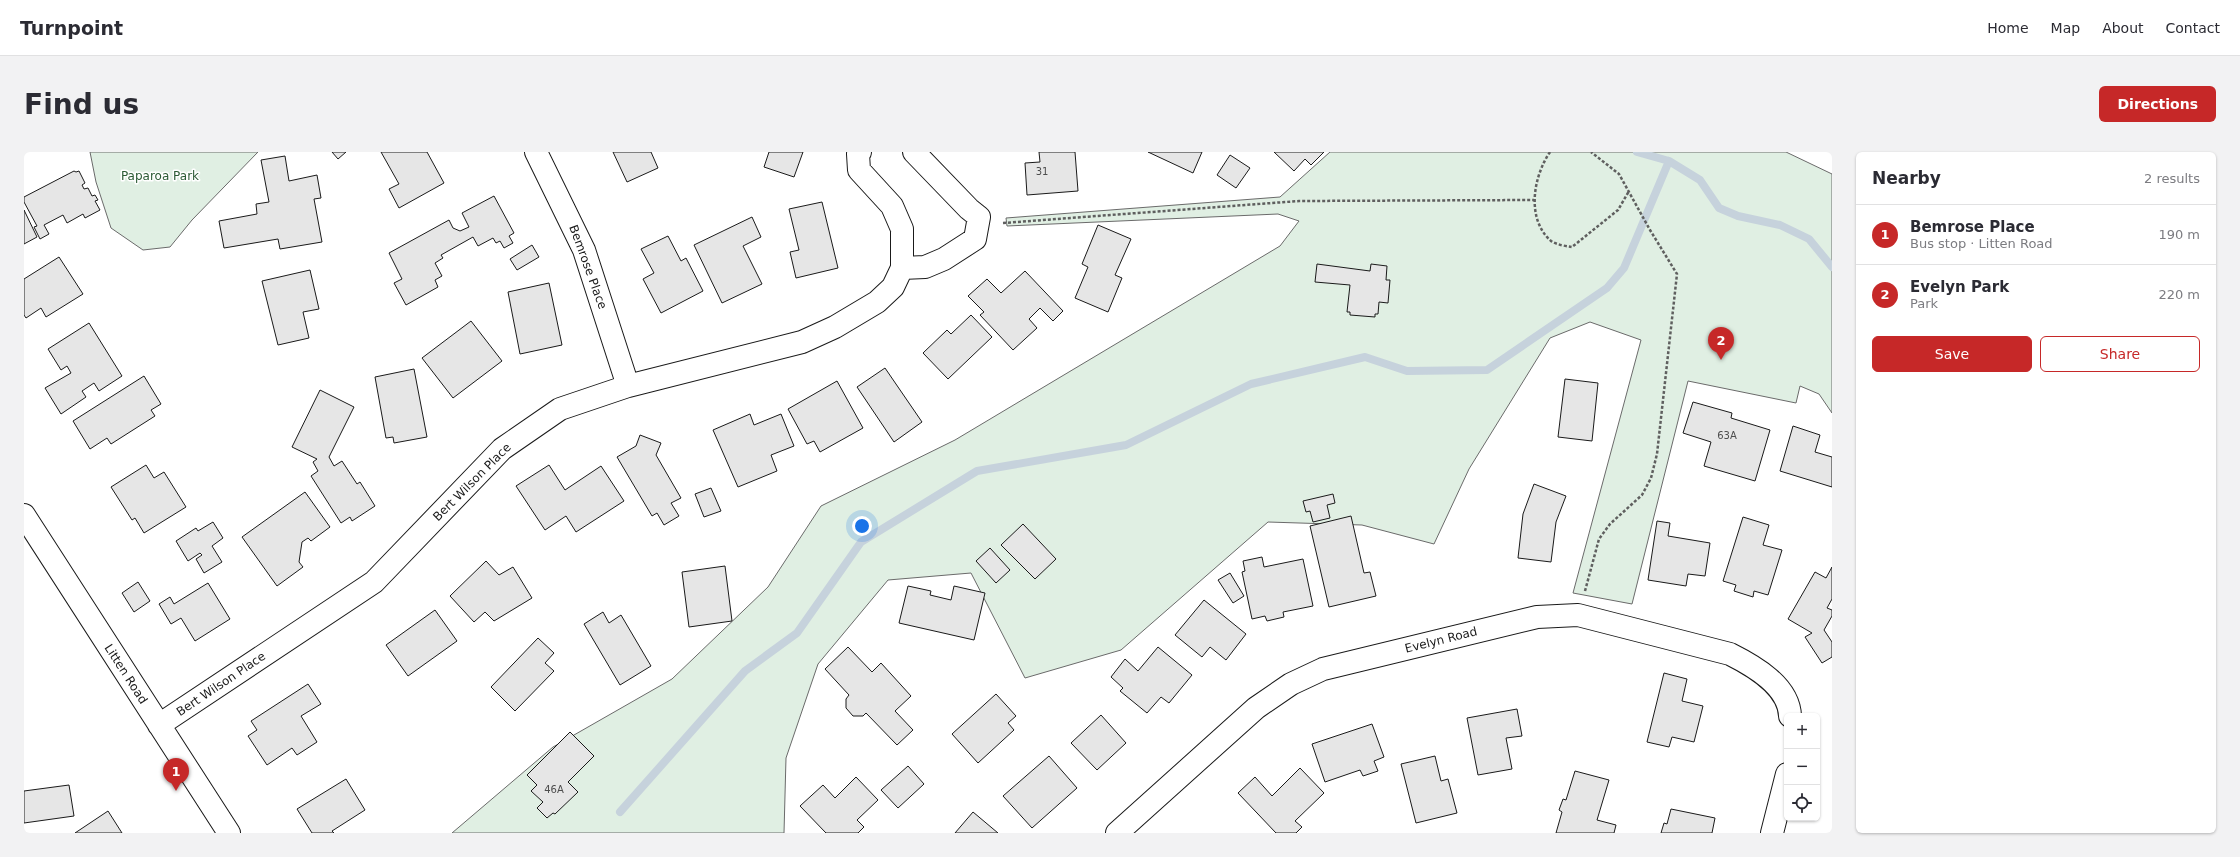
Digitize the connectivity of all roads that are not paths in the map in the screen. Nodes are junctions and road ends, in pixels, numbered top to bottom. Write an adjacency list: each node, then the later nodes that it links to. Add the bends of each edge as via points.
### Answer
1 (536, 152): 5 (street, Bemrose Place, via 584,250)
2 (860, 152): 4 (street, Bert Wilson Place, via 859,170 892,206 902,229)
3 (914, 152): 4 (street, via 979,217 975,239 925,268)
4 (902, 268): 5 (street, Bert Wilson Place, via 893,287 878,302 835,327 802,342)
5 (628, 386): 8 (street, Bert Wilson Place, via 560,409 502,449 374,582)
6 (24, 515): 8 (street, Litten Road)
7 (1790, 713): 11 (street, Evelyn Road, via 1776,685 1751,665 1730,654 1578,615 1537,617 1323,669 1291,684 1256,708)
8 (159, 725): 10 (street, Litten Road)
9 (1784, 785): 12 (street)
10 (229, 833)
11 (1117, 833)
12 (1772, 833)

